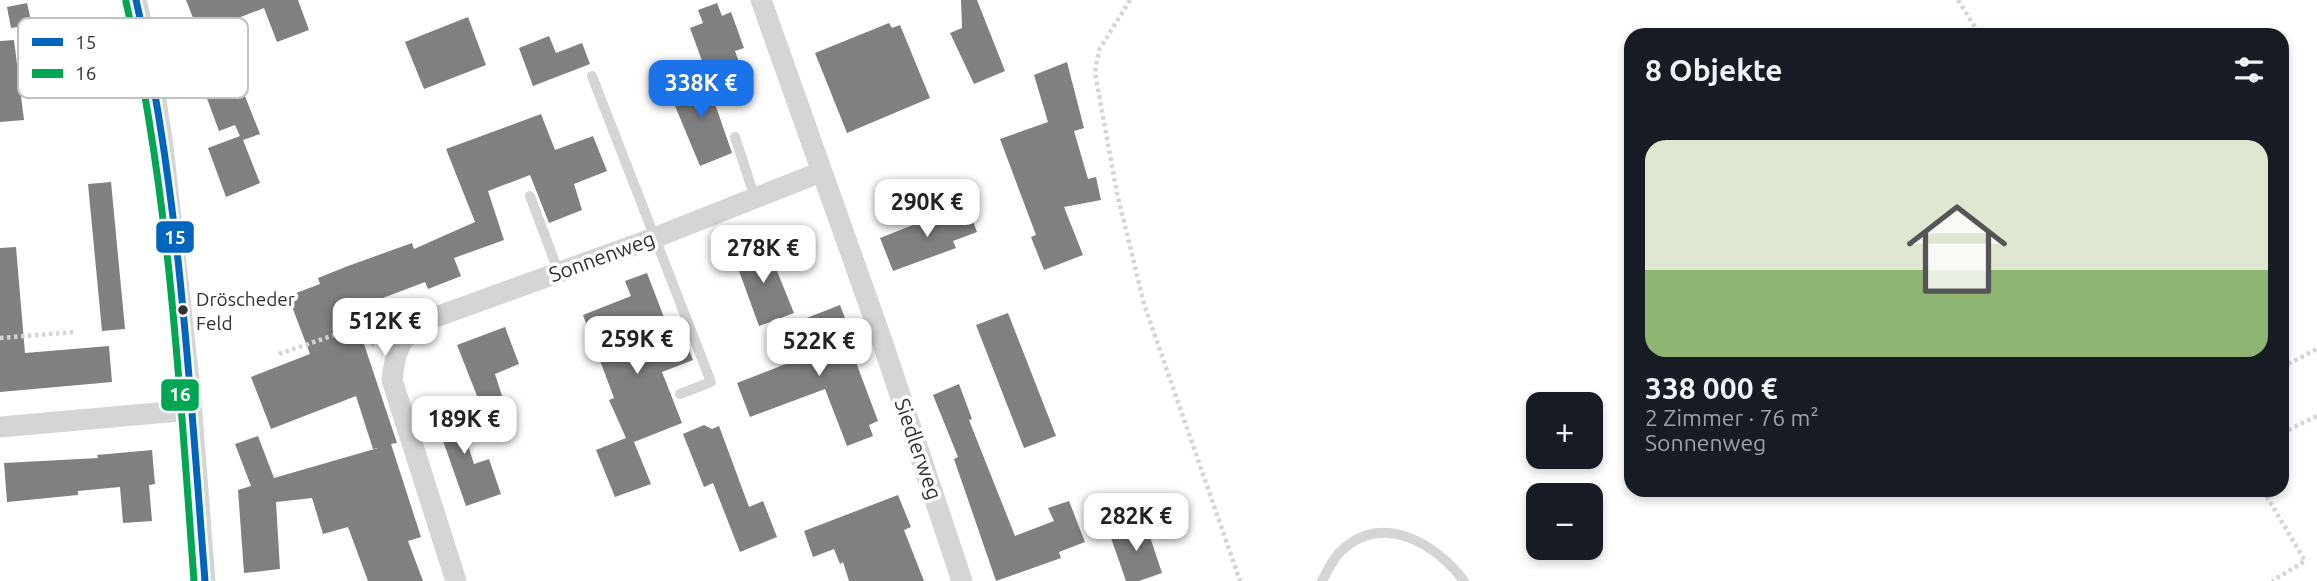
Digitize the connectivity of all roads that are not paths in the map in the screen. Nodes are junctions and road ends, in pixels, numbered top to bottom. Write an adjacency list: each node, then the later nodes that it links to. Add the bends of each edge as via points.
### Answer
1 (136, 0): 3 (street)
2 (761, 0): 7 (street, Siedlerweg)
3 (140, 18)
4 (592, 76): 10 (lane)
5 (156, 98): 13 (street)
6 (735, 137): 9 (lane)
7 (821, 172): 9 (street, Sonnenweg); 17 (street, Siedlerweg)
8 (530, 196): 11 (lane)
9 (755, 198): 10 (street, Sonnenweg)
10 (654, 239): 11 (street, Sonnenweg); 12 (lane, via 711,382)
11 (559, 273): 16 (street, Sonnenweg, via 422,322 405,335 395,354 392,380)
12 (680, 394)
13 (191, 410): 14 (street); 15 (street)
14 (0, 426)
15 (205, 581)
16 (456, 581)
17 (962, 581)
18 (1322, 581): 19 (lane, via 1339,554 1359,538 1388,531 1413,536)
19 (1464, 581)

